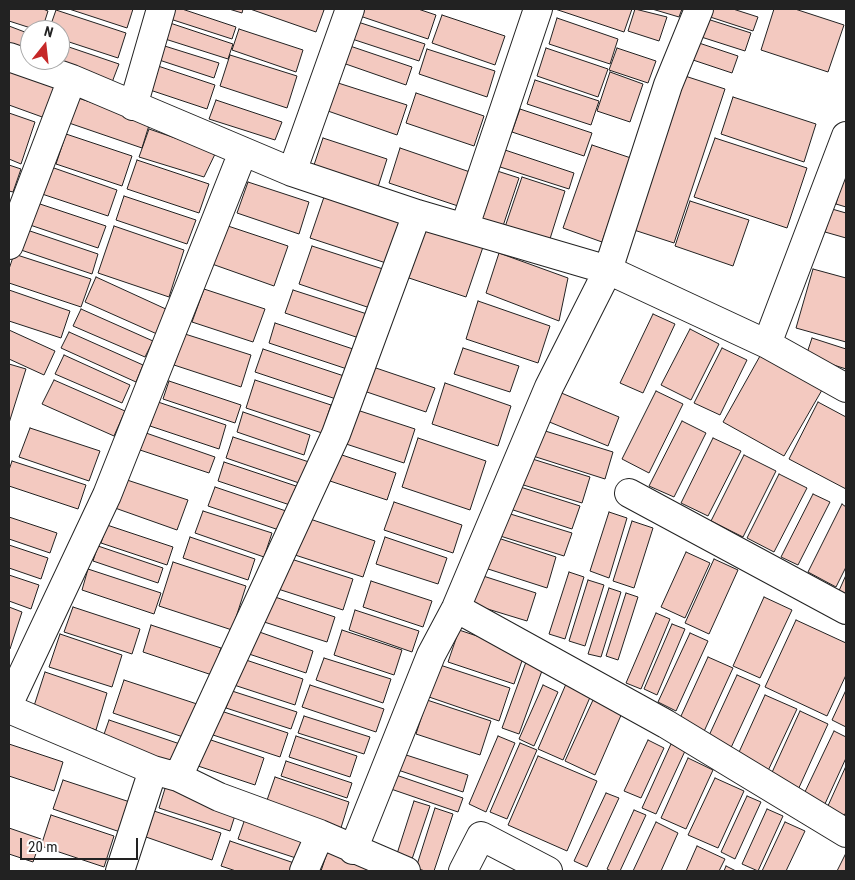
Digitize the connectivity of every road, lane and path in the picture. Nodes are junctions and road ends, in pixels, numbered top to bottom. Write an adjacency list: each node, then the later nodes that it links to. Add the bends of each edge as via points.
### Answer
1 (161, 9): 7 (street)
2 (350, 9): 10 (street)
3 (538, 9): 12 (street)
4 (698, 9): 14 (street, via 668,85)
5 (9, 56): 6 (street)
6 (72, 80): 7 (street); 13 (street)
7 (133, 106): 9 (street)
8 (846, 136): 15 (street)
9 (243, 152): 10 (street); 20 (street, via 107,495)
10 (292, 172): 11 (street)
11 (417, 214): 12 (street); 22 (street, via 336,434)
12 (465, 226): 14 (street)
13 (9, 245)
14 (608, 270): 15 (street); 18 (street, via 549,387)
15 (767, 344): 16 (street)
16 (846, 388)
17 (629, 494): 19 (street)
18 (456, 608): 23 (street, via 666,724); 25 (street, via 431,654)
19 (846, 610)
20 (9, 703)
21 (9, 709): 22 (street)
22 (166, 773): 24 (street); 26 (street)
23 (846, 833)
24 (320, 834): 25 (street); 27 (street)
25 (353, 850): 28 (street)
26 (120, 871)
27 (304, 871)
28 (406, 871)
29 (463, 871): 30 (street, via 480,836)
30 (548, 871)

